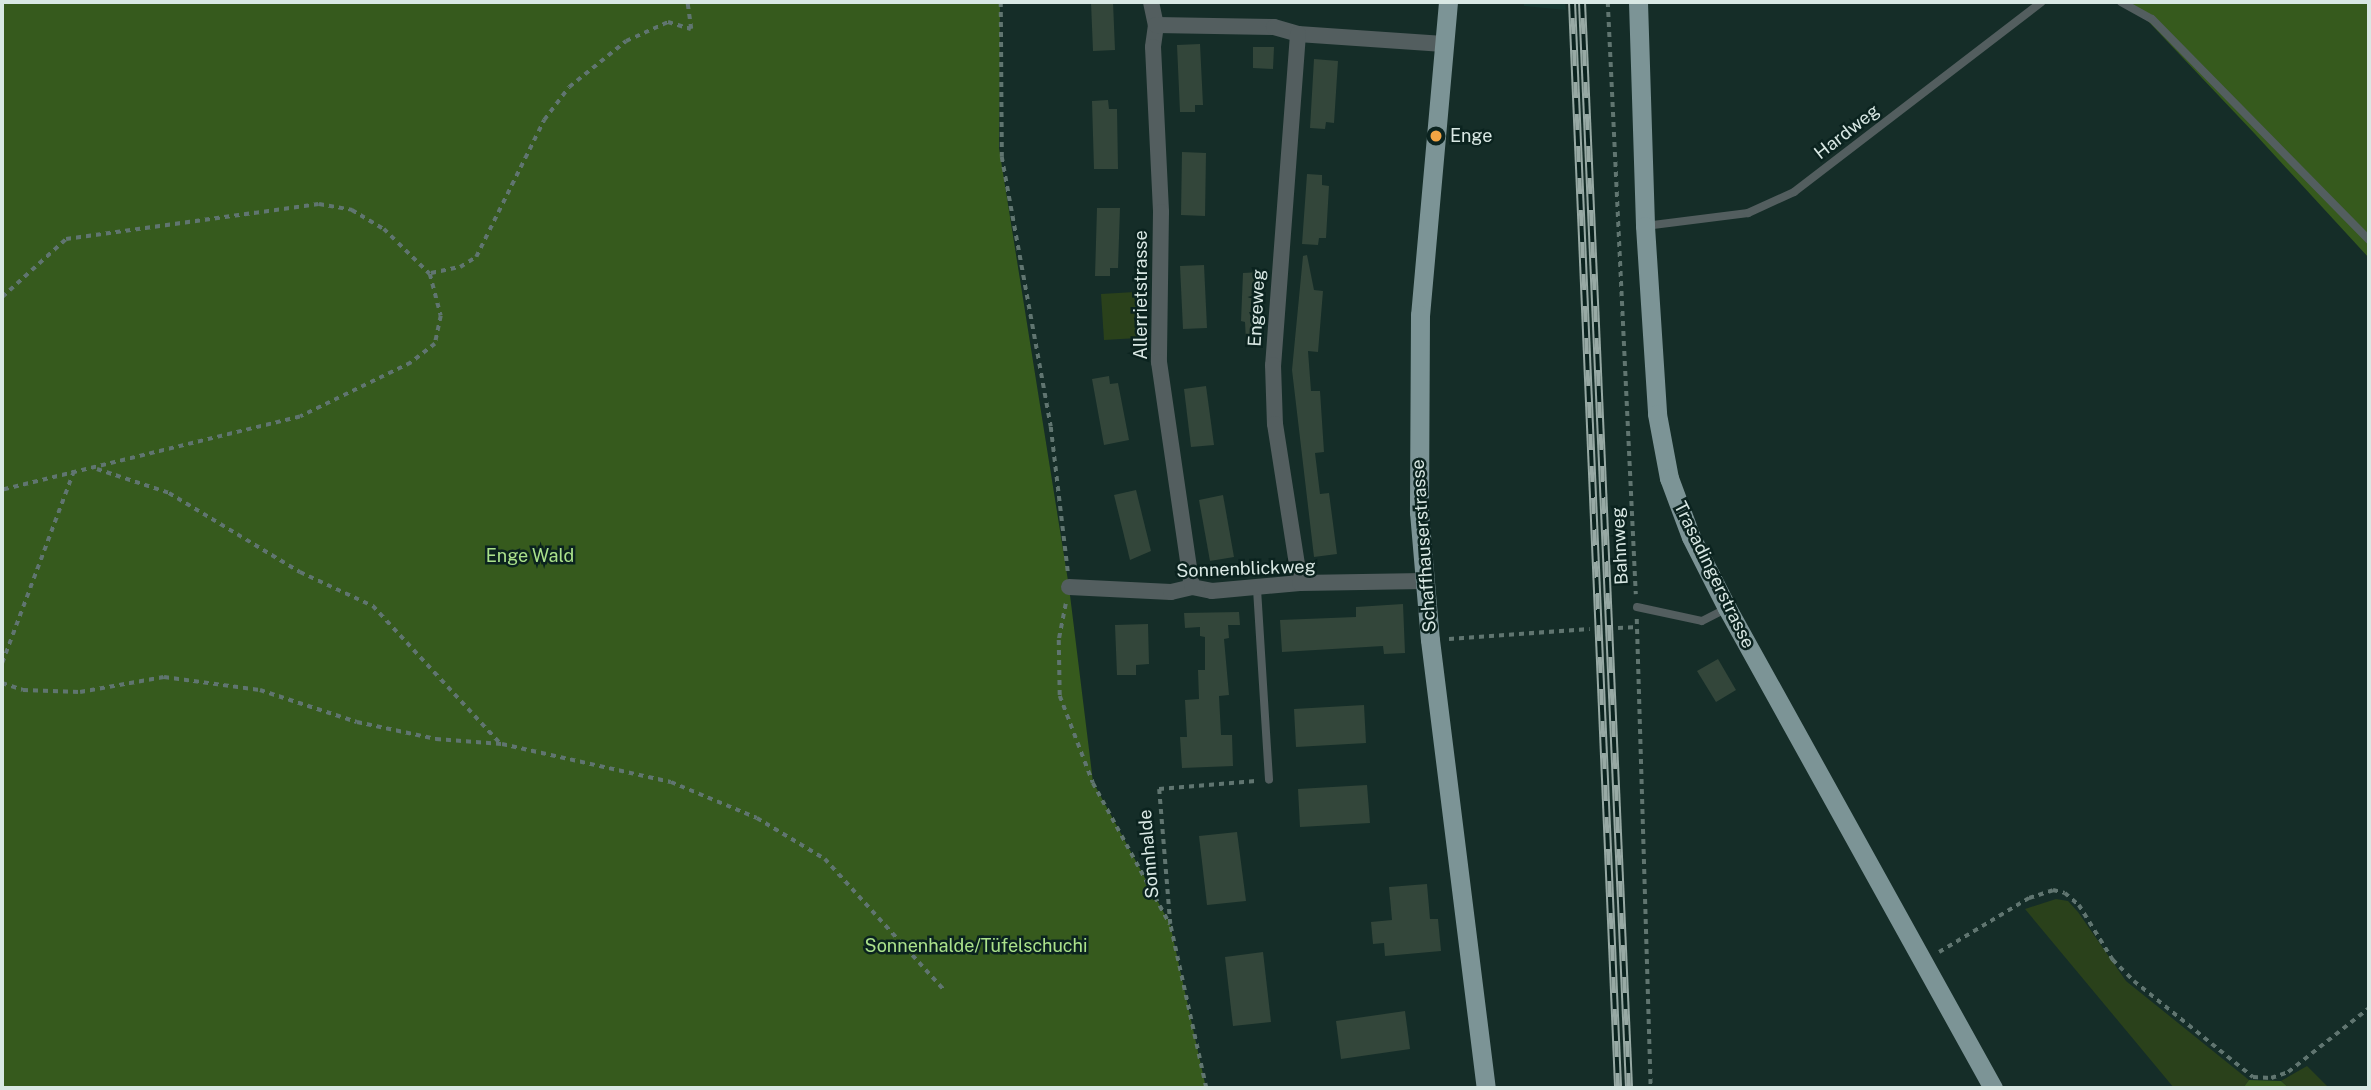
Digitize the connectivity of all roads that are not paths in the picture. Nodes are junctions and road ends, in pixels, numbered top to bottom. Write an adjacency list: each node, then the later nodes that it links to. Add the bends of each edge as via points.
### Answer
1 (1151, 2): 6 (street, Allerrietstrasse)
2 (1448, 2): 8 (main road, Schaffhauserstrasse)
3 (1638, 2): 9 (main road, Trasadingerstrasse)
4 (2042, 2): 9 (lane, Hardweg, via 1794,192 1748,213)
5 (2122, 2): 10 (lane, via 2152,19)
6 (1156, 25): 7 (street, via 1274,27); 14 (street, Allerrietstrasse, via 1159,362)
7 (1298, 34): 8 (street); 12 (street, Engeweg, via 1273,365 1275,424)
8 (1444, 44): 11 (main road, Schaffhauserstrasse, via 1420,315 1417,407)
9 (1645, 226): 17 (main road, Trasadingerstrasse, via 1657,414 1666,466 1691,537)
10 (2369, 240)
11 (1424, 581): 12 (street, Sonnenblickweg); 19 (main road, Schaffhauserstrasse)
12 (1300, 583): 15 (street, Sonnenblickweg)
13 (1069, 587): 14 (street, Sonnenblickweg, via 1171,592)
14 (1192, 587): 15 (street, Sonnenblickweg)
15 (1258, 589): 18 (lane)
16 (1637, 607): 17 (lane, via 1703,621)
17 (1727, 608): 20 (main road, Trasadingerstrasse)
18 (1269, 780)
19 (1486, 1088)
20 (1993, 1088)

